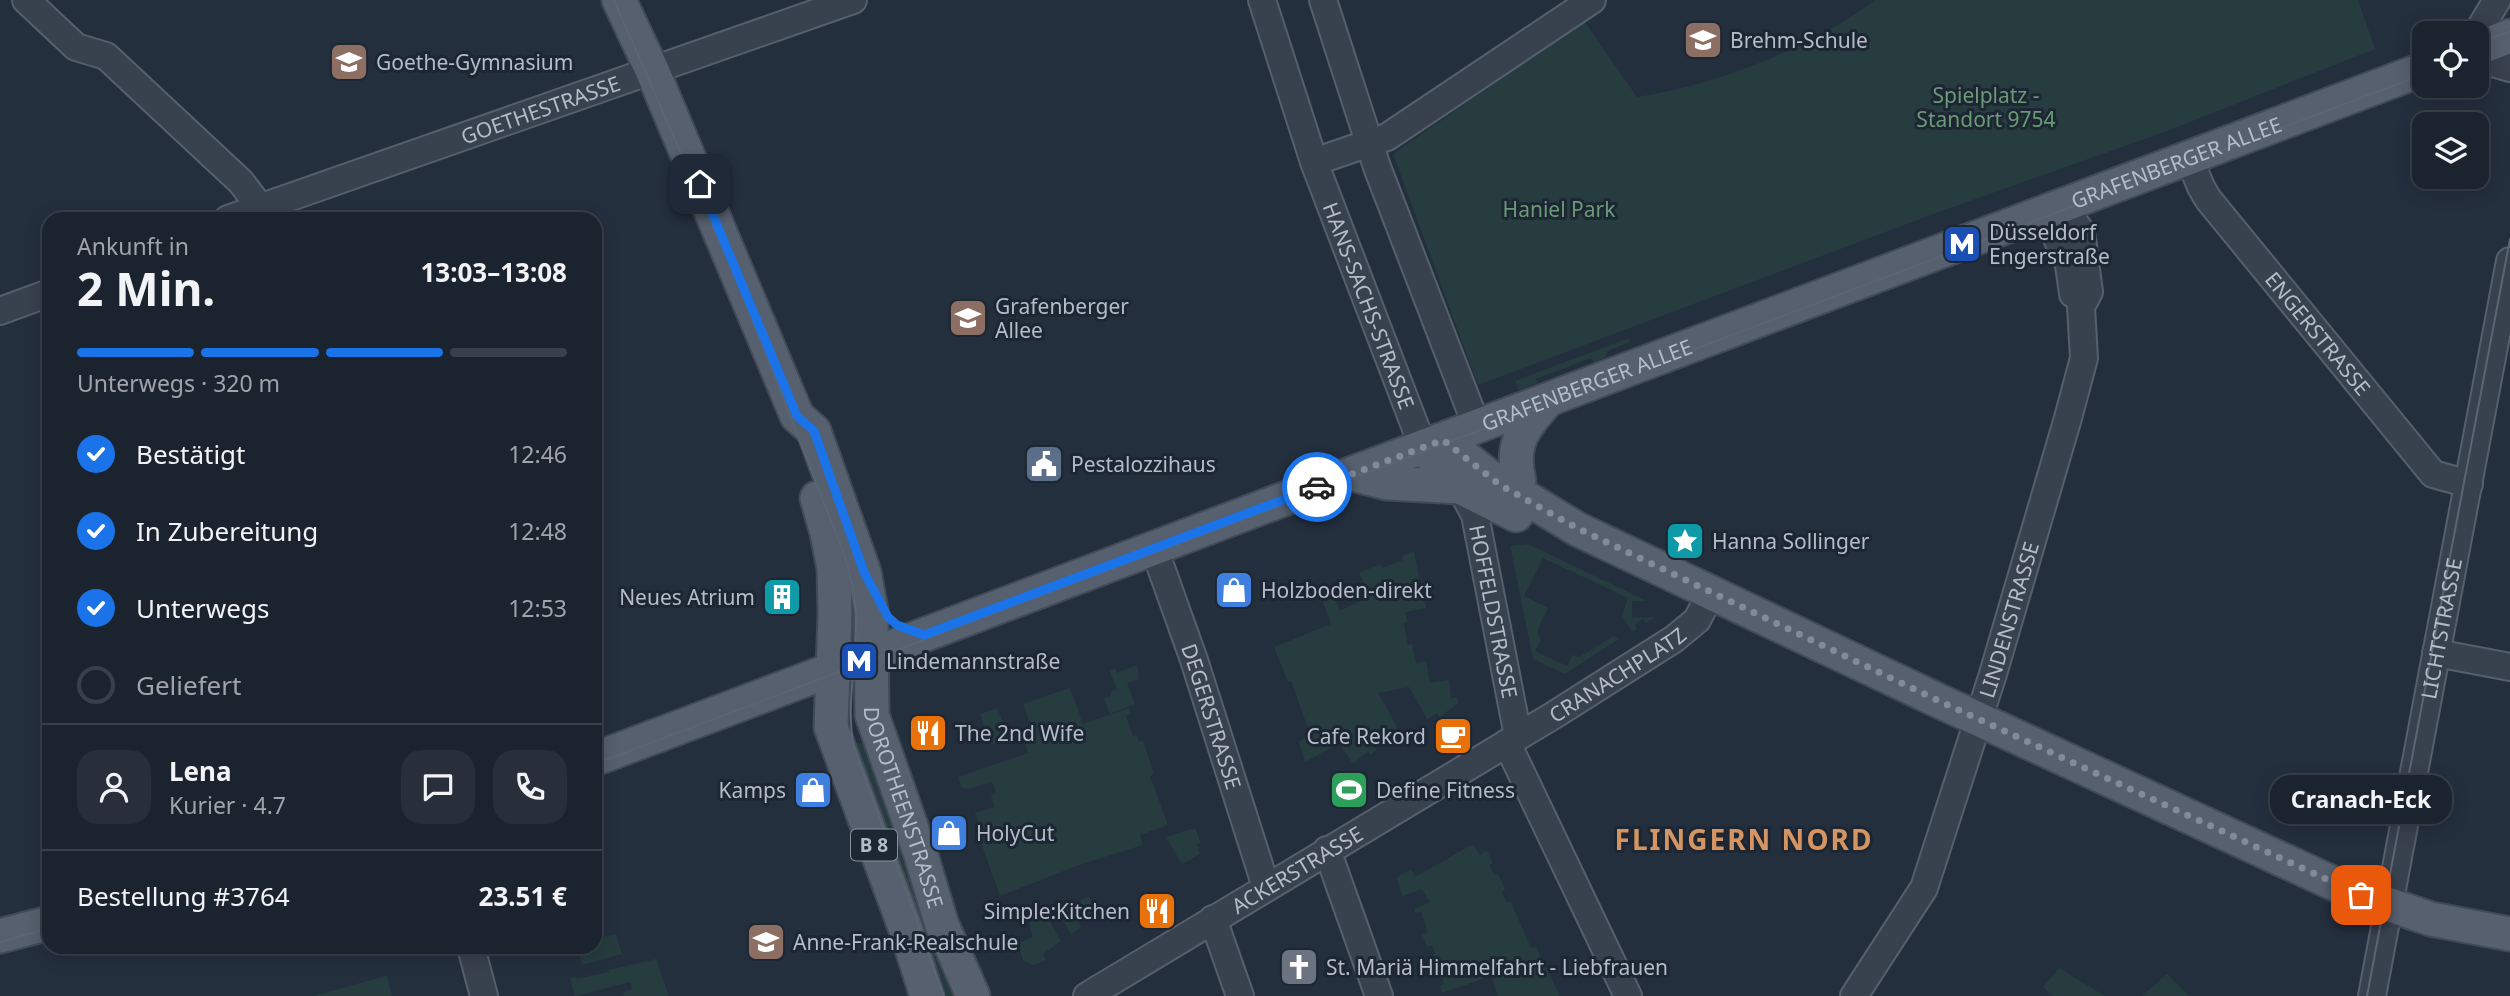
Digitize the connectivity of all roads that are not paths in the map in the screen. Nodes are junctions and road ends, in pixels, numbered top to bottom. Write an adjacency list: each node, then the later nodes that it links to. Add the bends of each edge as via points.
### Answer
1 (26, 0): 19 (street, via 76,47 106,56 241,182)
2 (619, 0): 13 (main road, B 8)
3 (853, 0): 13 (street, GOETHESTRASSE)
4 (1262, 0): 17 (street, HANS-SACHS-STRASSE)
5 (1323, 0): 15 (street)
6 (1592, 0): 15 (street)
7 (2497, 0): 8 (street)
8 (2484, 21)
9 (2510, 36): 10 (main road)
10 (2489, 44)
11 (2489, 62): 12 (street)
12 (2510, 68)
13 (652, 70): 20 (street, GOETHESTRASSE); 25 (main road, B 8)
14 (2412, 74): 16 (main road, GRAFENBERGER ALLEE)
15 (1369, 145): 17 (street); 26 (street)
16 (2189, 158): 18 (main road, GRAFENBERGER ALLEE); 29 (street, ENGERSTRASSE, via 2208,199 2433,474)
17 (1314, 162): 27 (street, HANS-SACHS-STRASSE)
18 (2062, 207): 24 (main road, GRAFENBERGER ALLEE); 44 (street, LINDENSTRASSE, via 2081,232 2089,292 2081,307 2084,358)
19 (264, 212)
20 (268, 212)
21 (2510, 261): 29 (street, LICHTSTRASSE)
22 (42, 296): 23 (street)
23 (0, 311)
24 (1546, 401): 26 (main road, GRAFENBERGER ALLEE); 31 (main road, via 1517,441 1516,471)
25 (797, 416): 34 (main road, B 8, via 814,431); 36 (main road, B 8, via 795,438 831,551)
26 (1477, 427): 27 (main road, GRAFENBERGER ALLEE); 31 (main road, via 1486,450)
27 (1433, 444): 28 (main road, GRAFENBERGER ALLEE); 30 (main road); 31 (main road, via 1500,485)
28 (1352, 474): 30 (main road, via 1387,483); 33 (main road, GRAFENBERGER ALLEE)
29 (2469, 484): 38 (street, LICHTSTRASSE)
30 (1460, 487): 32 (main road, via 1530,522); 46 (street, HOFFELDSTRASSE, via 1475,515)
31 (1526, 491): 32 (main road)
32 (1577, 528): 35 (main road)
33 (1154, 548): 37 (main road, GRAFENBERGER ALLEE); 49 (street, DEGERSTRASSE)
34 (864, 572): 37 (main road, via 888,617); 39 (main road, B 8, via 871,610)
35 (1711, 593): 44 (main road); 46 (street, CRANACHPLATZ, via 1697,620 1674,639)
36 (835, 614): 39 (main road, B 8, via 852,645); 41 (main road, B 8); 42 (main road, via 806,661)
37 (923, 636): 39 (main road, GRAFENBERGER ALLEE); 43 (main road)
38 (2437, 653): 40 (street); 50 (street, LICHTSTRASSE)
39 (871, 655): 41 (main road, GRAFENBERGER ALLEE); 43 (main road, DOROTHEENSTRASSE / B 8)
40 (2510, 667)
41 (833, 670): 42 (main road, GRAFENBERGER ALLEE); 43 (main road, B 8, via 853,687); 45 (main road, DOROTHEENSTRASSE / B 8)
42 (776, 692): 45 (main road, via 808,705); 47 (main road, GRAFENBERGER ALLEE)
43 (872, 715): 59 (main road, DOROTHEENSTRASSE / B 8, via 942,925)
44 (1979, 719): 50 (main road, via 2350,891); 56 (street, LINDENSTRASSE, via 1924,888)
45 (831, 727): 58 (main road, DOROTHEENSTRASSE / B 8)
46 (1513, 739): 48 (street, ACKERSTRASSE); 63 (street, HOFFELDSTRASSE)
47 (602, 753)
48 (1327, 850): 49 (street, ACKERSTRASSE); 62 (street)
49 (1266, 887): 51 (street, ACKERSTRASSE)
50 (2389, 904): 54 (main road, via 2431,919); 64 (street, LICHTSTRASSE)
51 (1213, 919): 60 (street, ACKERSTRASSE); 61 (street)
52 (42, 924): 53 (main road)
53 (2, 929)
54 (2510, 934)
55 (473, 954): 57 (street)
56 (1855, 995)
57 (484, 996)
58 (927, 996)
59 (974, 996)
60 (1087, 996)
61 (1240, 996)
62 (1379, 996)
63 (1628, 996)
64 (2372, 996)

